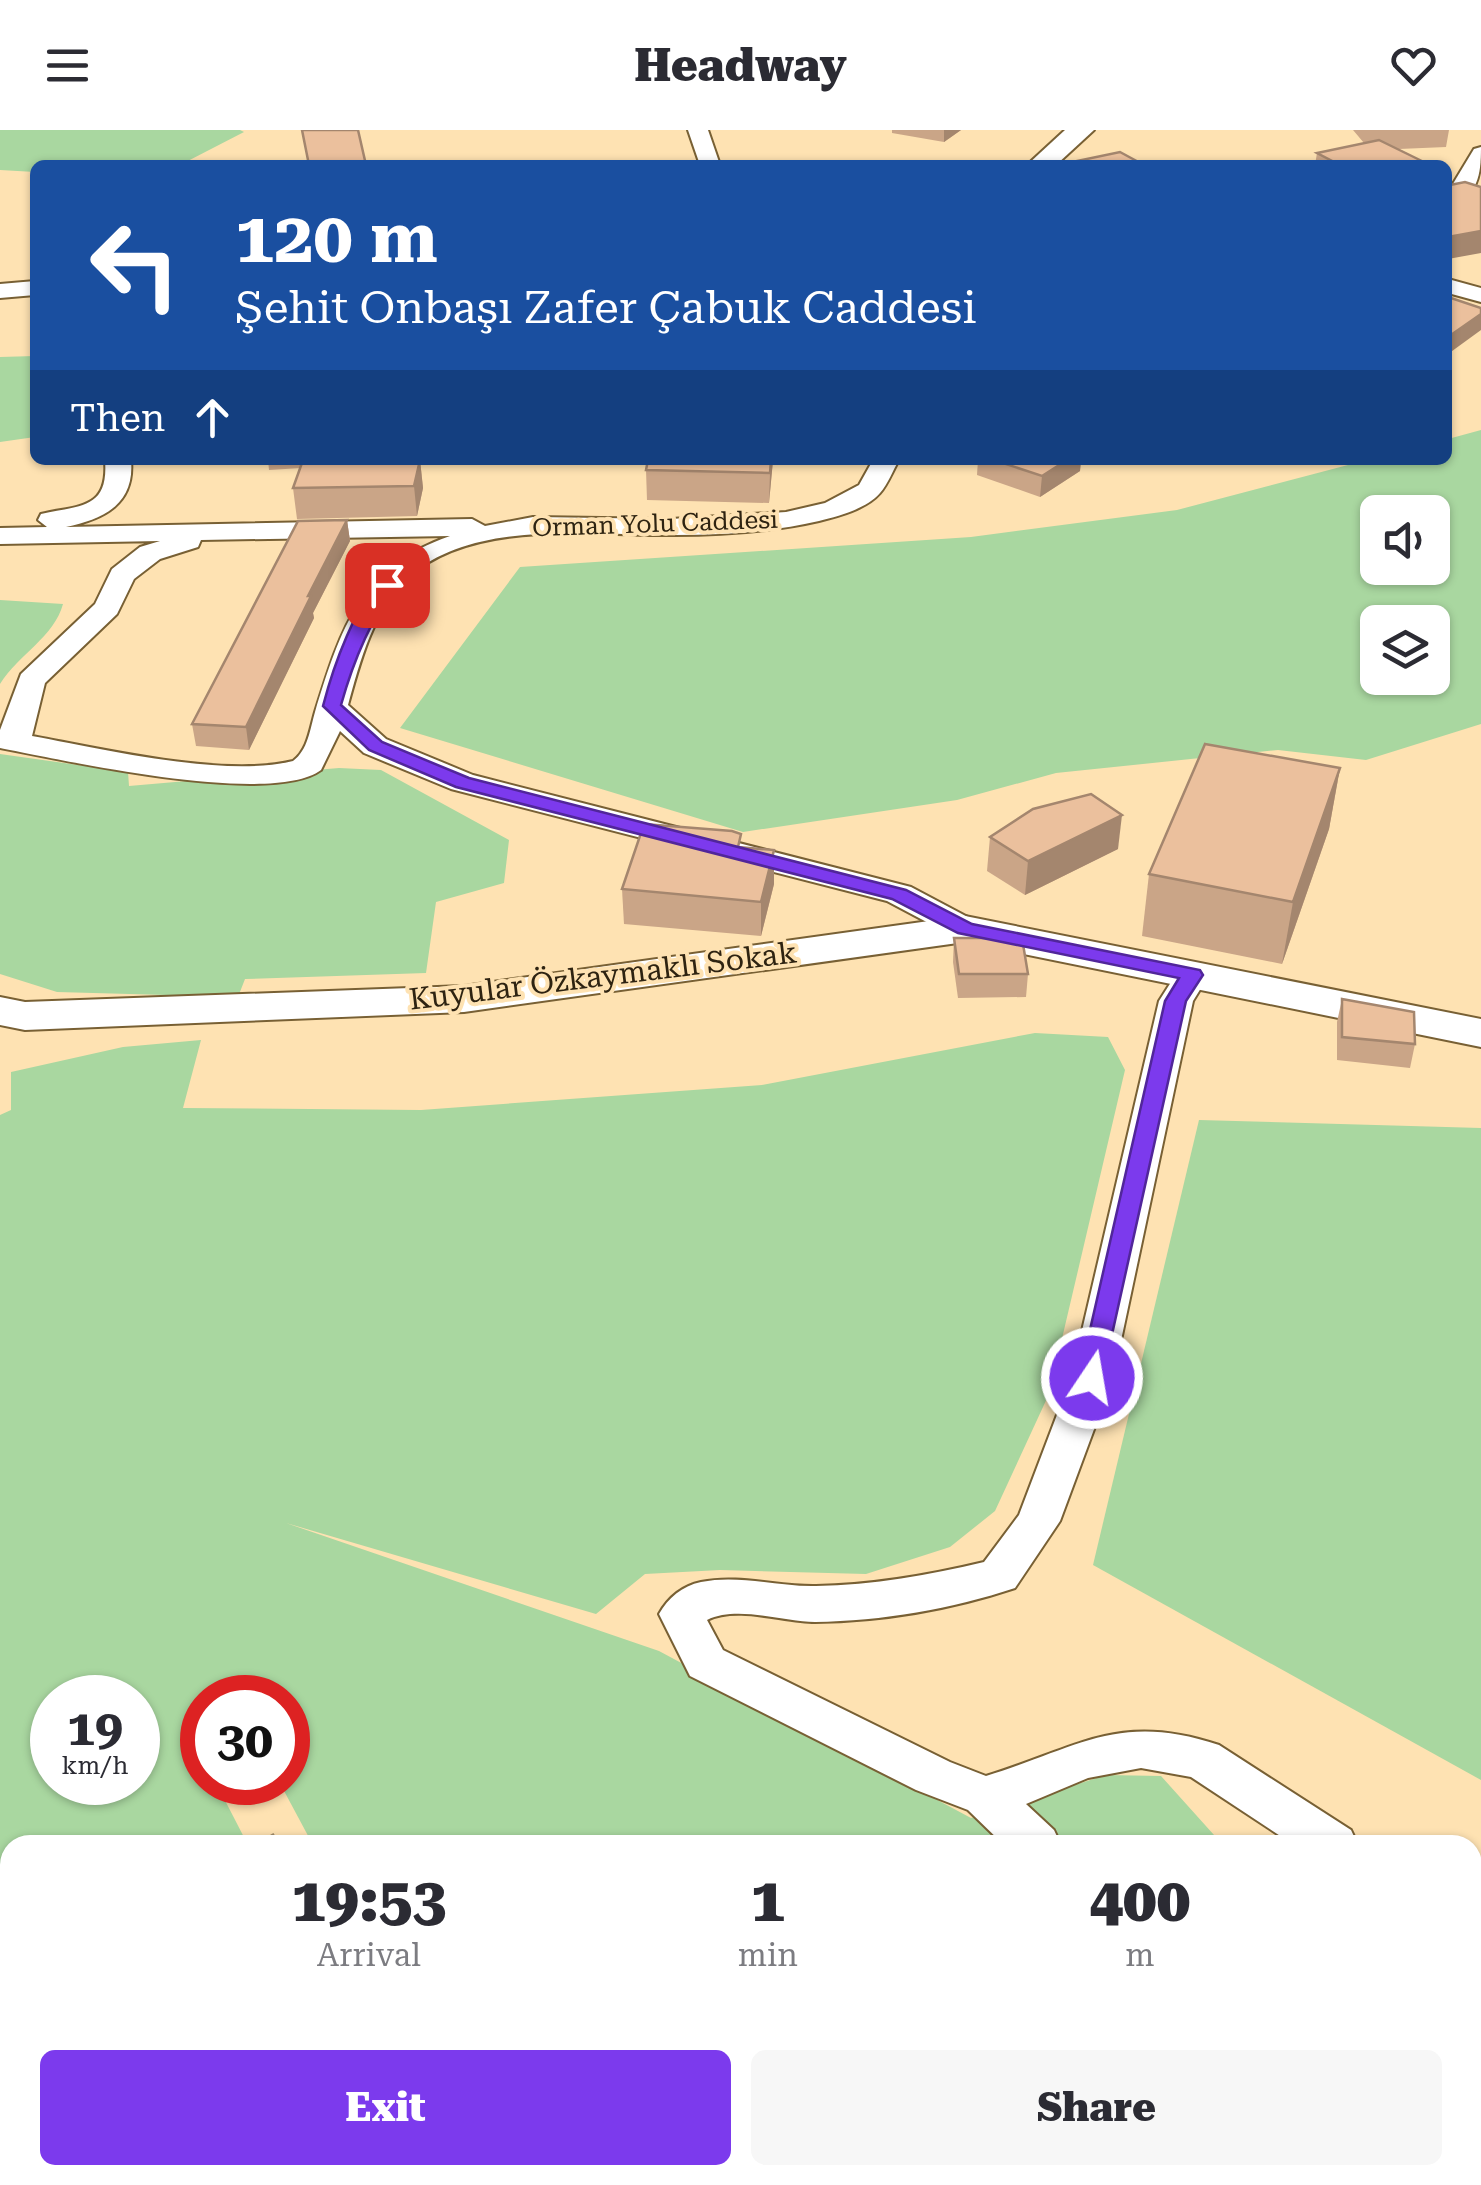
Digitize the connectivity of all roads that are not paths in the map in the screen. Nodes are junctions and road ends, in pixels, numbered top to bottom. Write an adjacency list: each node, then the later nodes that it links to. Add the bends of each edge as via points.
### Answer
1 (698, 130): 4 (street)
2 (1082, 130): 5 (street)
3 (1481, 153): 6 (street)
4 (708, 160)
5 (1046, 160)
6 (1462, 195)
7 (1452, 287): 10 (street)
8 (30, 288): 9 (street)
9 (0, 291)
10 (1481, 295)
11 (119, 465): 14 (street, via 115,496 96,512)
12 (884, 465): 13 (street, Orman Yolu Caddesi, via 861,498 811,516 754,524)
13 (530, 525): 15 (street); 16 (street, Orman Yolu Caddesi, via 447,546 400,569 374,602)
14 (3, 526): 15 (street)
15 (229, 530): 17 (street, via 150,553 122,575 107,608 31,680)
16 (332, 706): 17 (street, Orman Yolu Caddesi, via 314,758 284,774 181,768); 18 (street, via 375,746 462,782 899,894)
17 (8, 741)
18 (966, 929): 19 (street, Kuyular Özkaymaklı Sokak); 20 (street, Kuyular Özkaymaklı Sokak, via 464,999 25,1016)
19 (1192, 975): 21 (street, Kuyular Özkaymaklı Sokak); 22 (street, via 1176,1001 1092,1378 1038,1521 999,1576 924,1594 815,1604 700,1600 682,1614 706,1663)
20 (0, 1011)
21 (1481, 1033)
22 (985, 1796): 23 (street); 24 (street); 25 (street, via 1080,1760 1141,1748 1202,1760)
23 (1006, 1835)
24 (1026, 1835)
25 (1318, 1835)

